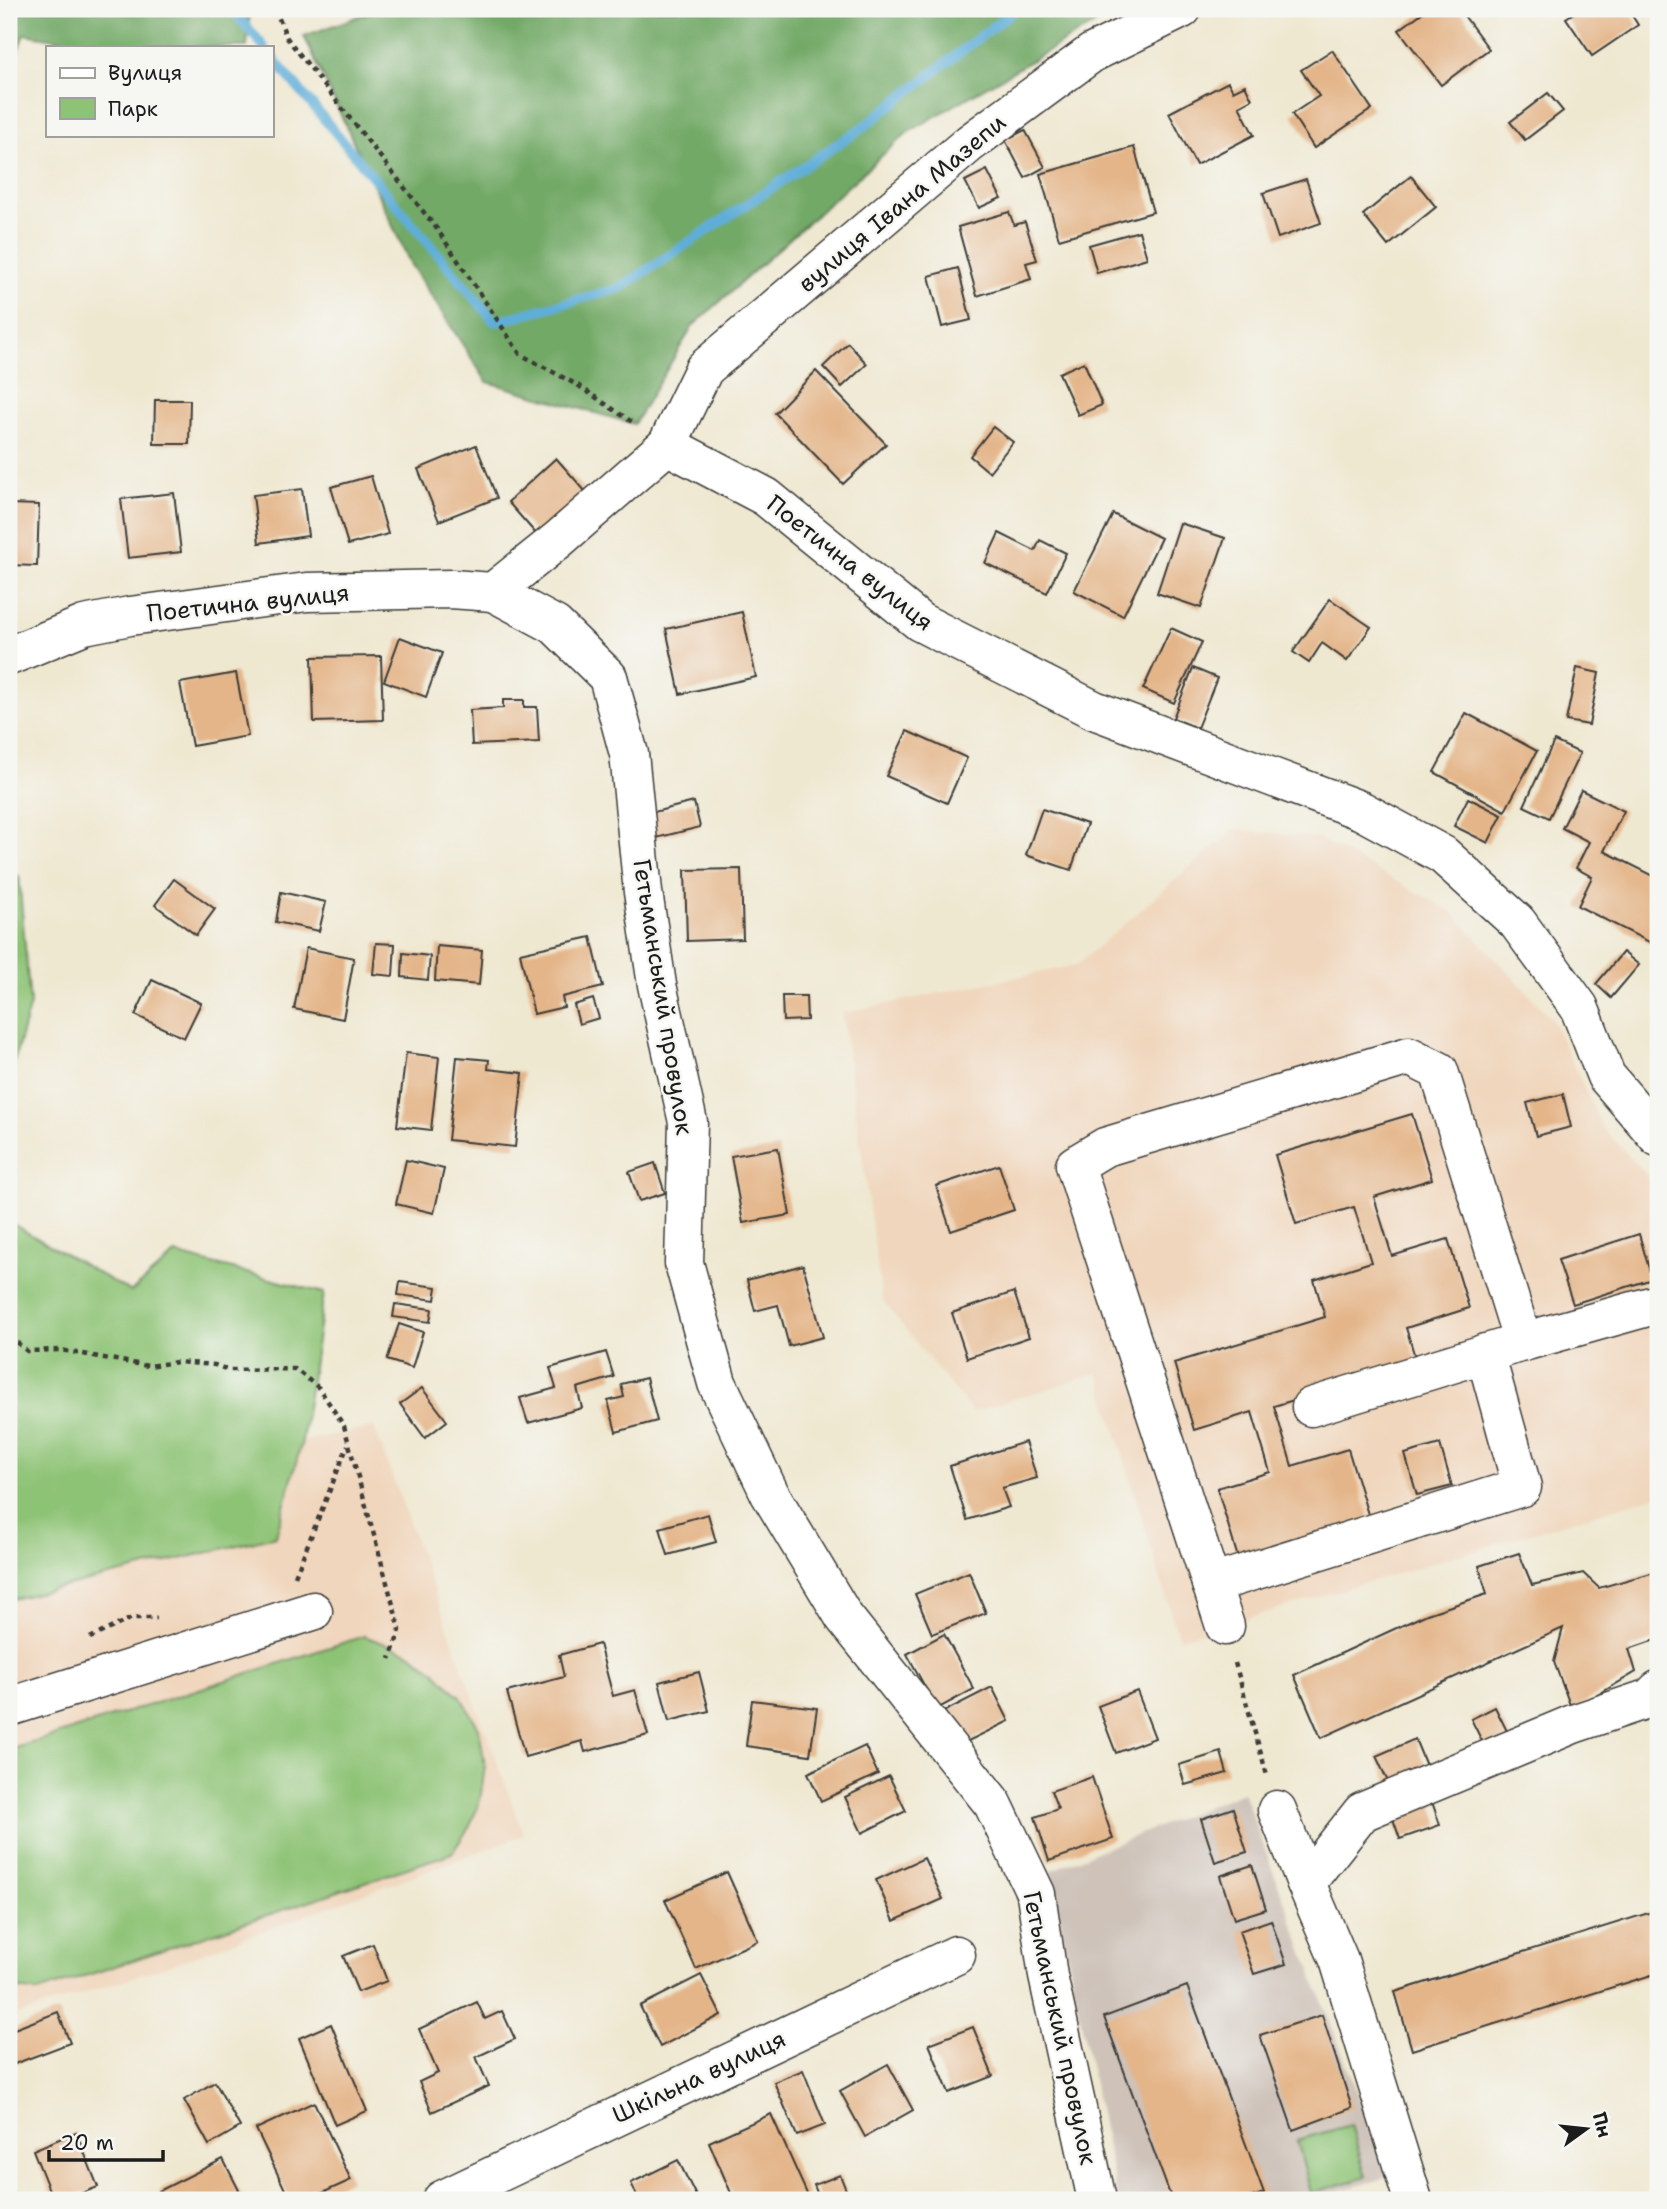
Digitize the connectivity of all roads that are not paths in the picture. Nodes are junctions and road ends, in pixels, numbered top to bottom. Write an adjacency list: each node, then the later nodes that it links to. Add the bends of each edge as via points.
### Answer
1 (1182, 9): 2 (street, вулиця Івана Мазепи, via 1092,53 959,152 704,369)
2 (667, 445): 3 (street); 5 (street, Поетична вулиця, via 766,497 920,622 1094,710 1363,811 1443,855 1517,922 1579,1007 1606,1076)
3 (493, 592): 4 (street, Поетична вулиця, via 307,592 84,625); 19 (street, Гетьманський провулок, via 555,625 608,677 629,754 657,985 688,1122 684,1263 717,1383 770,1494 844,1617 993,1804 1036,1894 1048,1976)
4 (9, 656)
5 (1658, 1137)
6 (1658, 1304): 7 (street)
7 (1522, 1342): 8 (street); 10 (street, via 1439,1071 1409,1056 1105,1147 1075,1165)
8 (1485, 1353): 9 (street); 10 (street, via 1522,1487)
9 (1311, 1407)
10 (1211, 1584): 12 (street)
11 (313, 1611): 14 (street)
12 (1225, 1626)
13 (1658, 1690): 16 (street, via 1650,1698 1573,1724 1362,1812)
14 (9, 1707)
15 (1277, 1810): 16 (street)
16 (1306, 1883): 20 (street, via 1339,1960)
17 (956, 1955): 18 (street, Шкільна вулиця)
18 (442, 2200)
19 (1097, 2200)
20 (1413, 2200)

